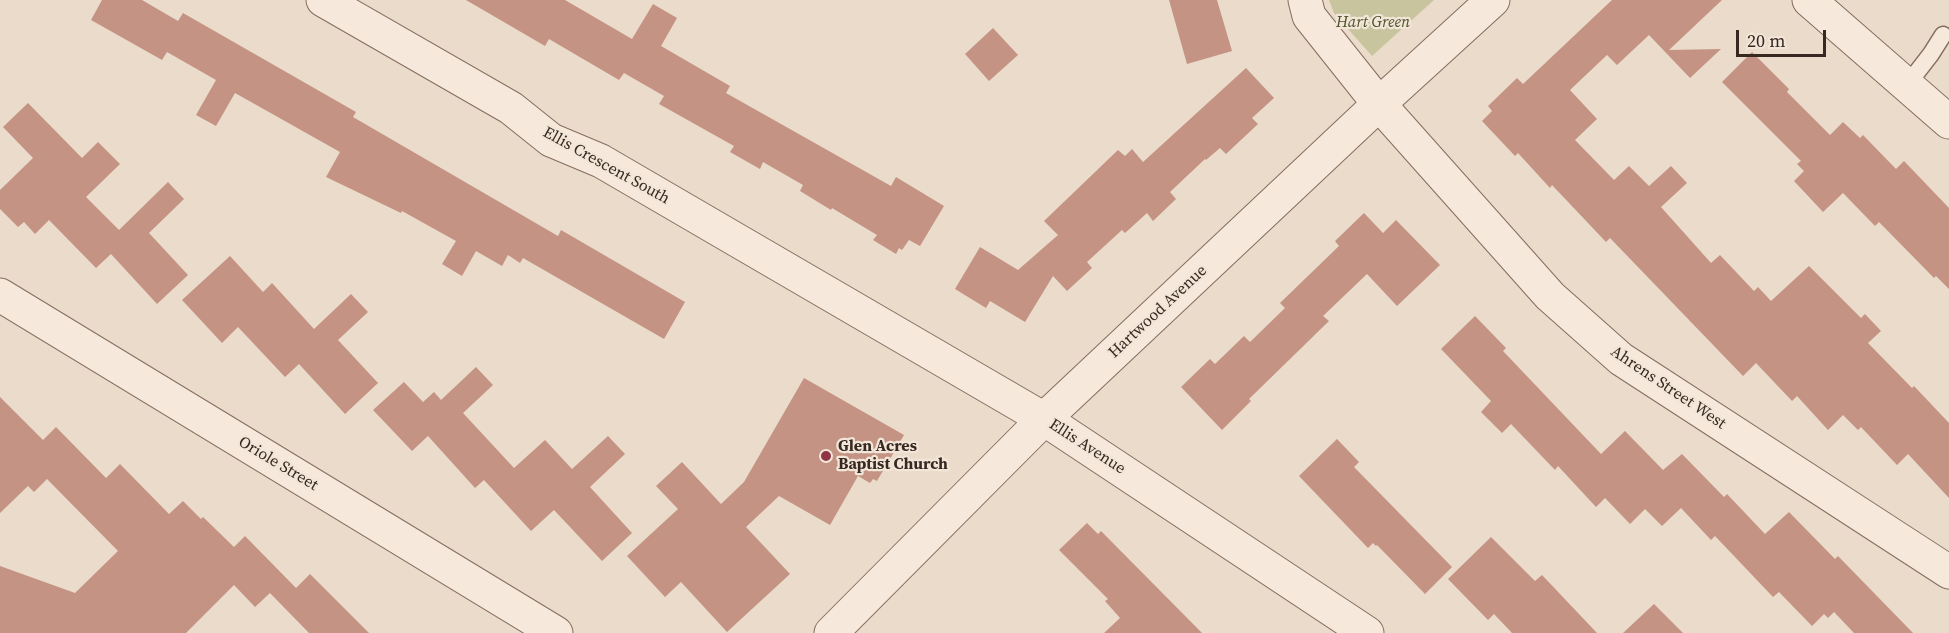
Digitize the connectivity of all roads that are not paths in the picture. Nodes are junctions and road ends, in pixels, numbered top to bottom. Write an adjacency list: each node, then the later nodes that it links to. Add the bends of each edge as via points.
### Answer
1 (323, 0): 9 (street, Ellis Crescent South, via 511,108 551,140 601,161)
2 (1305, 0): 7 (street, Ahrens Street West, via 1309,16)
3 (1493, 0): 7 (street, Hartwood Avenue)
4 (1809, 0): 6 (street)
5 (1943, 35): 6 (lane)
6 (1907, 85): 8 (street)
7 (1379, 104): 11 (street, Hartwood Avenue); 12 (street, Ahrens Street West, via 1550,296 1621,359)
8 (1949, 122)
9 (798, 275): 11 (street, Ellis Avenue)
10 (0, 295): 13 (street, Oriole Street)
11 (1044, 419): 14 (street, Hartwood Avenue); 15 (street, Ellis Avenue)
12 (1949, 572)
13 (556, 633)
14 (831, 633)
15 (1367, 633)

